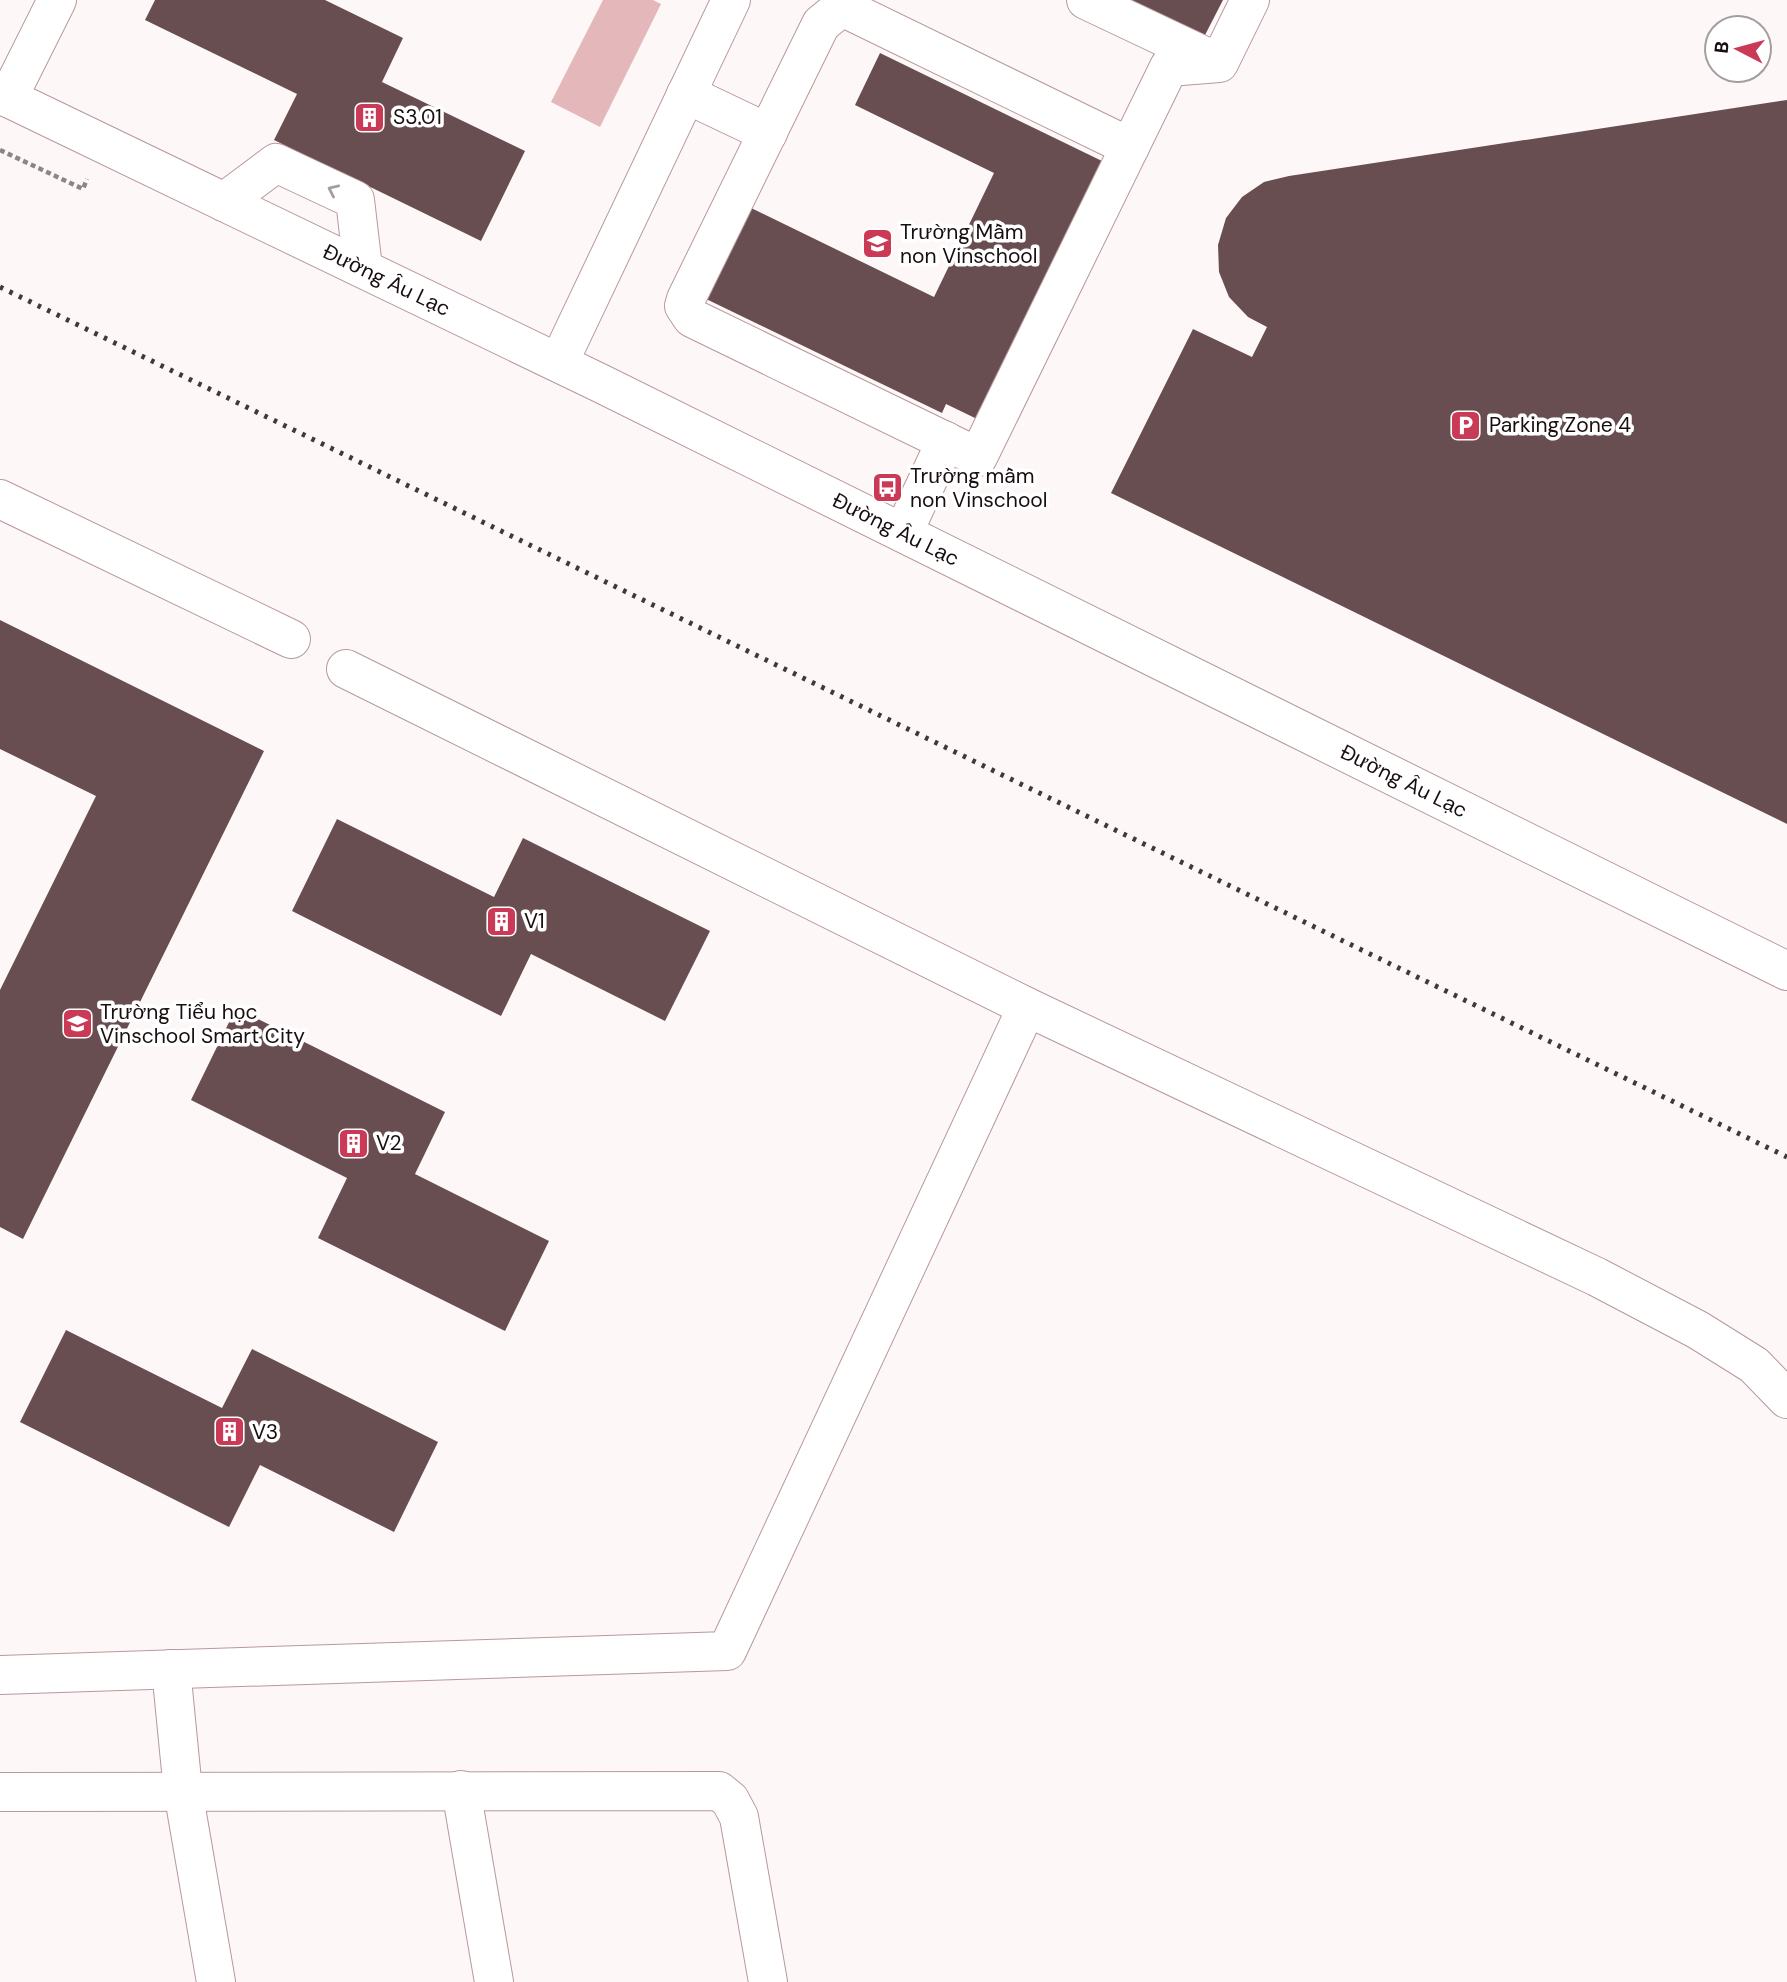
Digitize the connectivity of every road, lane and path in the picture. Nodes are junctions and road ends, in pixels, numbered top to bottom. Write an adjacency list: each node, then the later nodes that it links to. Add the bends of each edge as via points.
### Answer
1 (57, 0): 8 (street)
2 (732, 0): 7 (street)
3 (1086, 0): 6 (street)
4 (1250, 0): 6 (street)
5 (844, 3): 9 (street, via 821,24); 10 (street)
6 (1219, 63): 10 (street, via 1169,66)
7 (686, 94): 9 (street); 15 (street)
8 (4, 96): 13 (street, Đường Âu Lạc)
9 (768, 133): 16 (street, via 686,299 687,313)
10 (1130, 147): 16 (street, via 978,457)
11 (0, 150): 12 (path, via 83,189)
12 (87, 180)
13 (224, 202): 14 (street, Đường Âu Lạc); 14 (street, one-way to 13, via 355,200 276,163)
14 (363, 268): 15 (street, Đường Âu Lạc)
15 (558, 362): 18 (street, Đường Âu Lạc)
16 (946, 441): 18 (street)
17 (0, 499): 19 (street)
18 (902, 533): 21 (street, Đường Âu Lạc)
19 (290, 639)
20 (346, 669): 22 (street)
21 (1787, 971)
22 (1027, 1007): 23 (street, via 1597,1277 1754,1365); 24 (street, via 727,1651)
23 (1787, 1399)
24 (171, 1669): 25 (street); 27 (street)
25 (0, 1675)
26 (461, 1790): 27 (street); 30 (street); 31 (street, via 719,1791 739,1817)
27 (183, 1791): 28 (street); 29 (street)
28 (0, 1792)
29 (216, 1982)
30 (494, 1982)
31 (768, 1982)

